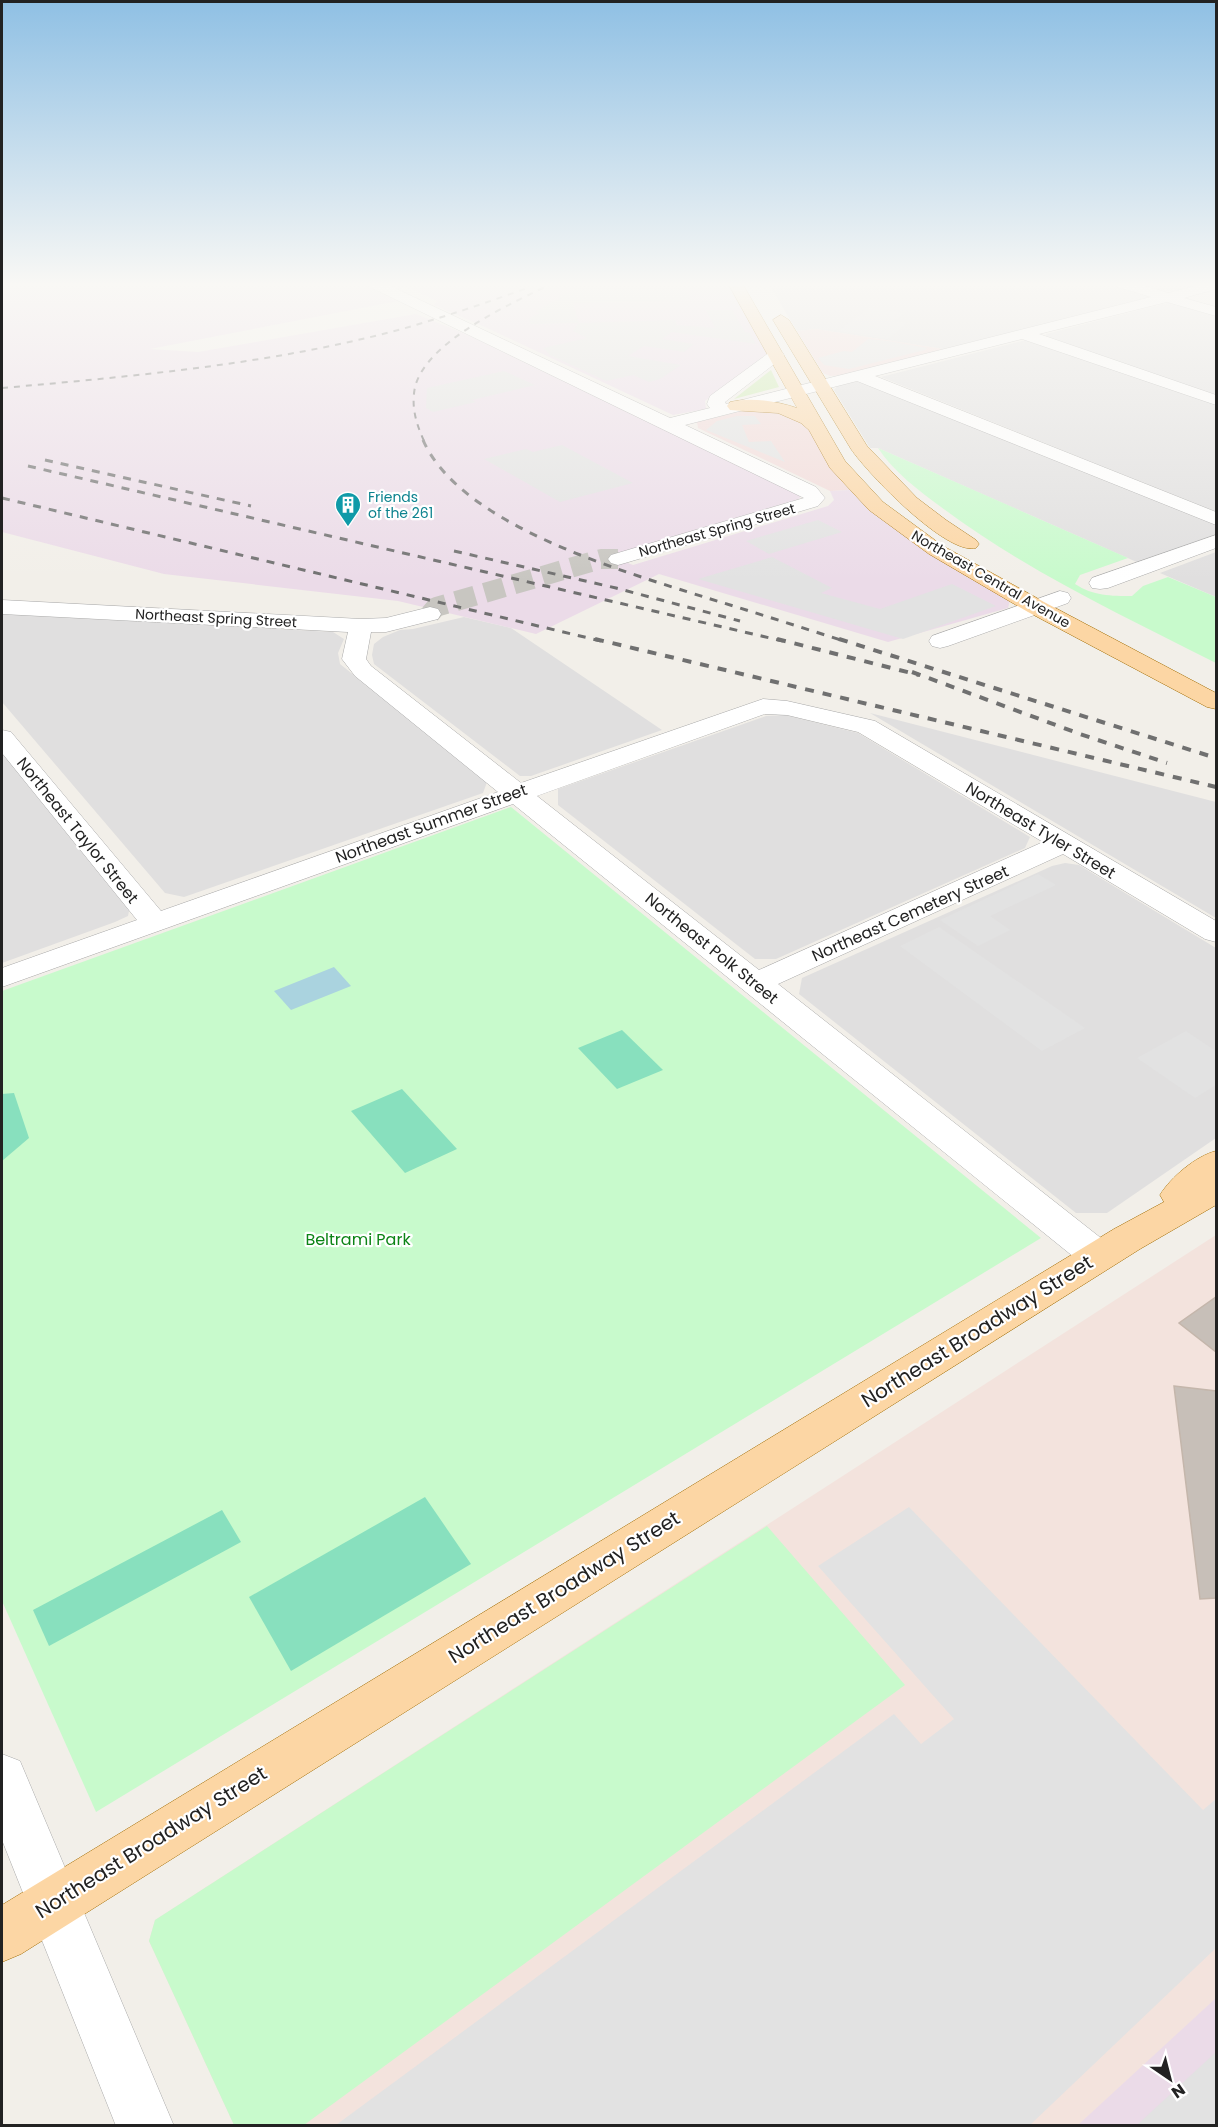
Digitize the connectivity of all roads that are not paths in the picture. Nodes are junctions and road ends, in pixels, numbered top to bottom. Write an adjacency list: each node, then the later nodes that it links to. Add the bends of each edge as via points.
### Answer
1 (581, 382): 12 (street)
2 (740, 382): 11 (street, via 716,400 716,404)
3 (790, 382): 9 (main road, Northeast Central Avenue)
4 (818, 382): 8 (main road, Northeast Central Avenue)
5 (830, 382): 8 (street)
6 (875, 382): 14 (street)
7 (1164, 382): 10 (street)
8 (820, 385): 9 (street); 16 (main road, Northeast Central Avenue, via 860,449 892,485 937,522)
9 (795, 391): 11 (street); 13 (main road, Northeast Central Avenue)
10 (1216, 400)
11 (730, 408): 12 (street); 13 (main road, via 756,405 787,409)
12 (668, 424): 17 (street, Northeast Spring Street, via 809,491 815,498)
13 (816, 428): 19 (main road, Northeast Central Avenue, via 837,464 876,506 936,550)
14 (1216, 519)
15 (1216, 541): 18 (street)
16 (983, 552)
17 (618, 559)
18 (1100, 583)
19 (1038, 596): 20 (street); 24 (street); 26 (main road, Northeast Central Avenue)
20 (1060, 598): 25 (main road, Northeast Central Avenue)
21 (2, 606): 23 (street, Northeast Spring Street)
22 (430, 614): 23 (street, Northeast Spring Street, via 386,625)
23 (361, 626): 29 (street, Northeast Polk Street, via 354,659 363,671)
24 (940, 641)
25 (1216, 679)
26 (1216, 702)
27 (866, 726): 29 (street, Northeast Summer Street, via 763,706); 30 (street, Northeast Tyler Street)
28 (2, 736): 31 (street, Northeast Taylor Street)
29 (516, 793): 31 (street, Northeast Summer Street); 34 (street, Northeast Polk Street)
30 (1064, 843): 32 (street, Northeast Tyler Street); 34 (street, Northeast Cemetery Street)
31 (155, 923): 33 (street, Northeast Summer Street)
32 (1216, 933)
33 (2, 978)
34 (755, 983): 37 (street, Northeast Polk Street)
35 (1216, 1163): 37 (main road, Northeast Broadway Street)
36 (1216, 1189): 37 (main road, Northeast Broadway Street)
37 (1112, 1247): 39 (main road, Northeast Broadway Street)
38 (2, 1779): 39 (street)
39 (53, 1903): 40 (main road, Northeast Broadway Street); 41 (street)
40 (2, 1935)
41 (145, 2126)

